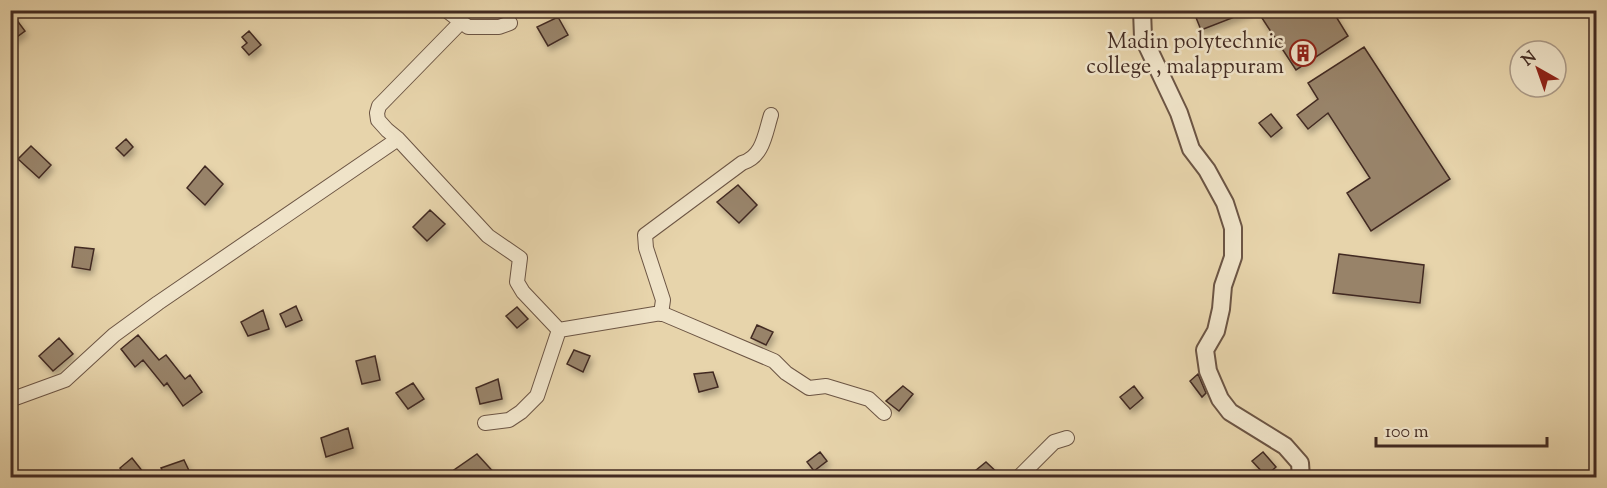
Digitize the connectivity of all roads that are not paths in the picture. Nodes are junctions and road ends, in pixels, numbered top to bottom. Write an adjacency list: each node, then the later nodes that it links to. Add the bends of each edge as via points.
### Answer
1 (446, 10): 3 (street)
2 (1142, 10): 14 (street, via 1143,37 1191,149 1225,203 1233,228 1233,257 1223,286 1216,331 1204,350 1208,371 1230,412 1285,446 1300,463)
3 (461, 22): 4 (street, via 468,27); 6 (street, via 380,106 378,120)
4 (510, 23)
5 (771, 116): 7 (street, via 756,156 645,235 663,300)
6 (398, 139): 8 (street, via 488,236 520,258 517,282); 9 (street, via 149,309 65,380)
7 (661, 314): 8 (street); 10 (street, via 774,361 809,388 826,386 869,399)
8 (559, 330): 11 (street, via 537,396 509,420)
9 (10, 400)
10 (884, 413)
11 (485, 423)
12 (1067, 438): 13 (street, via 1054,442)
13 (1018, 477)
14 (1301, 477)

